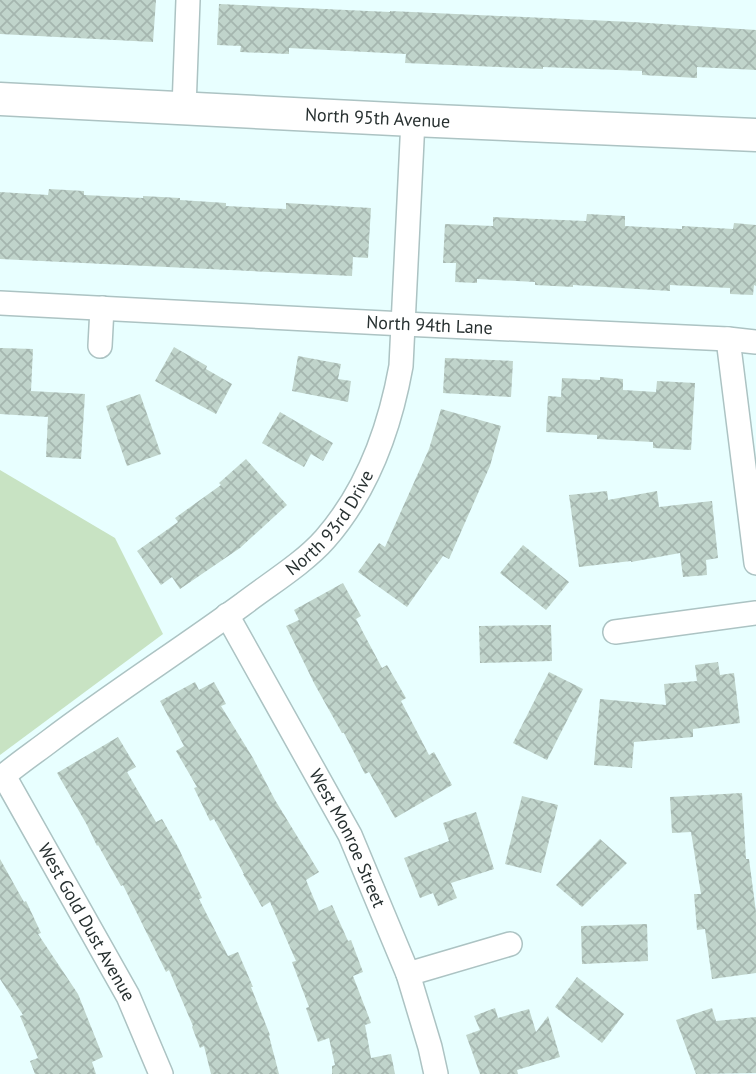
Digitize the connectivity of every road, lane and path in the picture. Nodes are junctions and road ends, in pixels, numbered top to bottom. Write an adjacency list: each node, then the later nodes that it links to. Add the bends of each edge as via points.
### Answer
1 (188, 0): 3 (street)
2 (0, 99): 3 (street, North 95th Avenue)
3 (184, 108): 4 (street, North 95th Avenue)
4 (413, 120): 5 (street, North 95th Avenue); 8 (street, North 93rd Drive)
5 (756, 135)
6 (0, 303): 7 (street, North 94th Lane)
7 (102, 308): 8 (street, North 94th Lane); 11 (street)
8 (404, 324): 9 (street, North 94th Lane); 14 (street, North 93rd Drive, via 401,366 389,419 358,491 325,539)
9 (728, 339): 10 (street, North 94th Lane); 12 (street)
10 (756, 342)
11 (100, 345)
12 (756, 563)
13 (756, 613): 15 (street)
14 (227, 615): 16 (street, North 93rd Drive); 18 (street, West Monroe Street, via 350,835)
15 (615, 632)
16 (2, 777): 19 (street, West Gold Dust Avenue, via 128,996)
17 (510, 944): 18 (street)
18 (408, 974): 20 (street, West Monroe Street)
19 (161, 1074)
20 (436, 1074)

